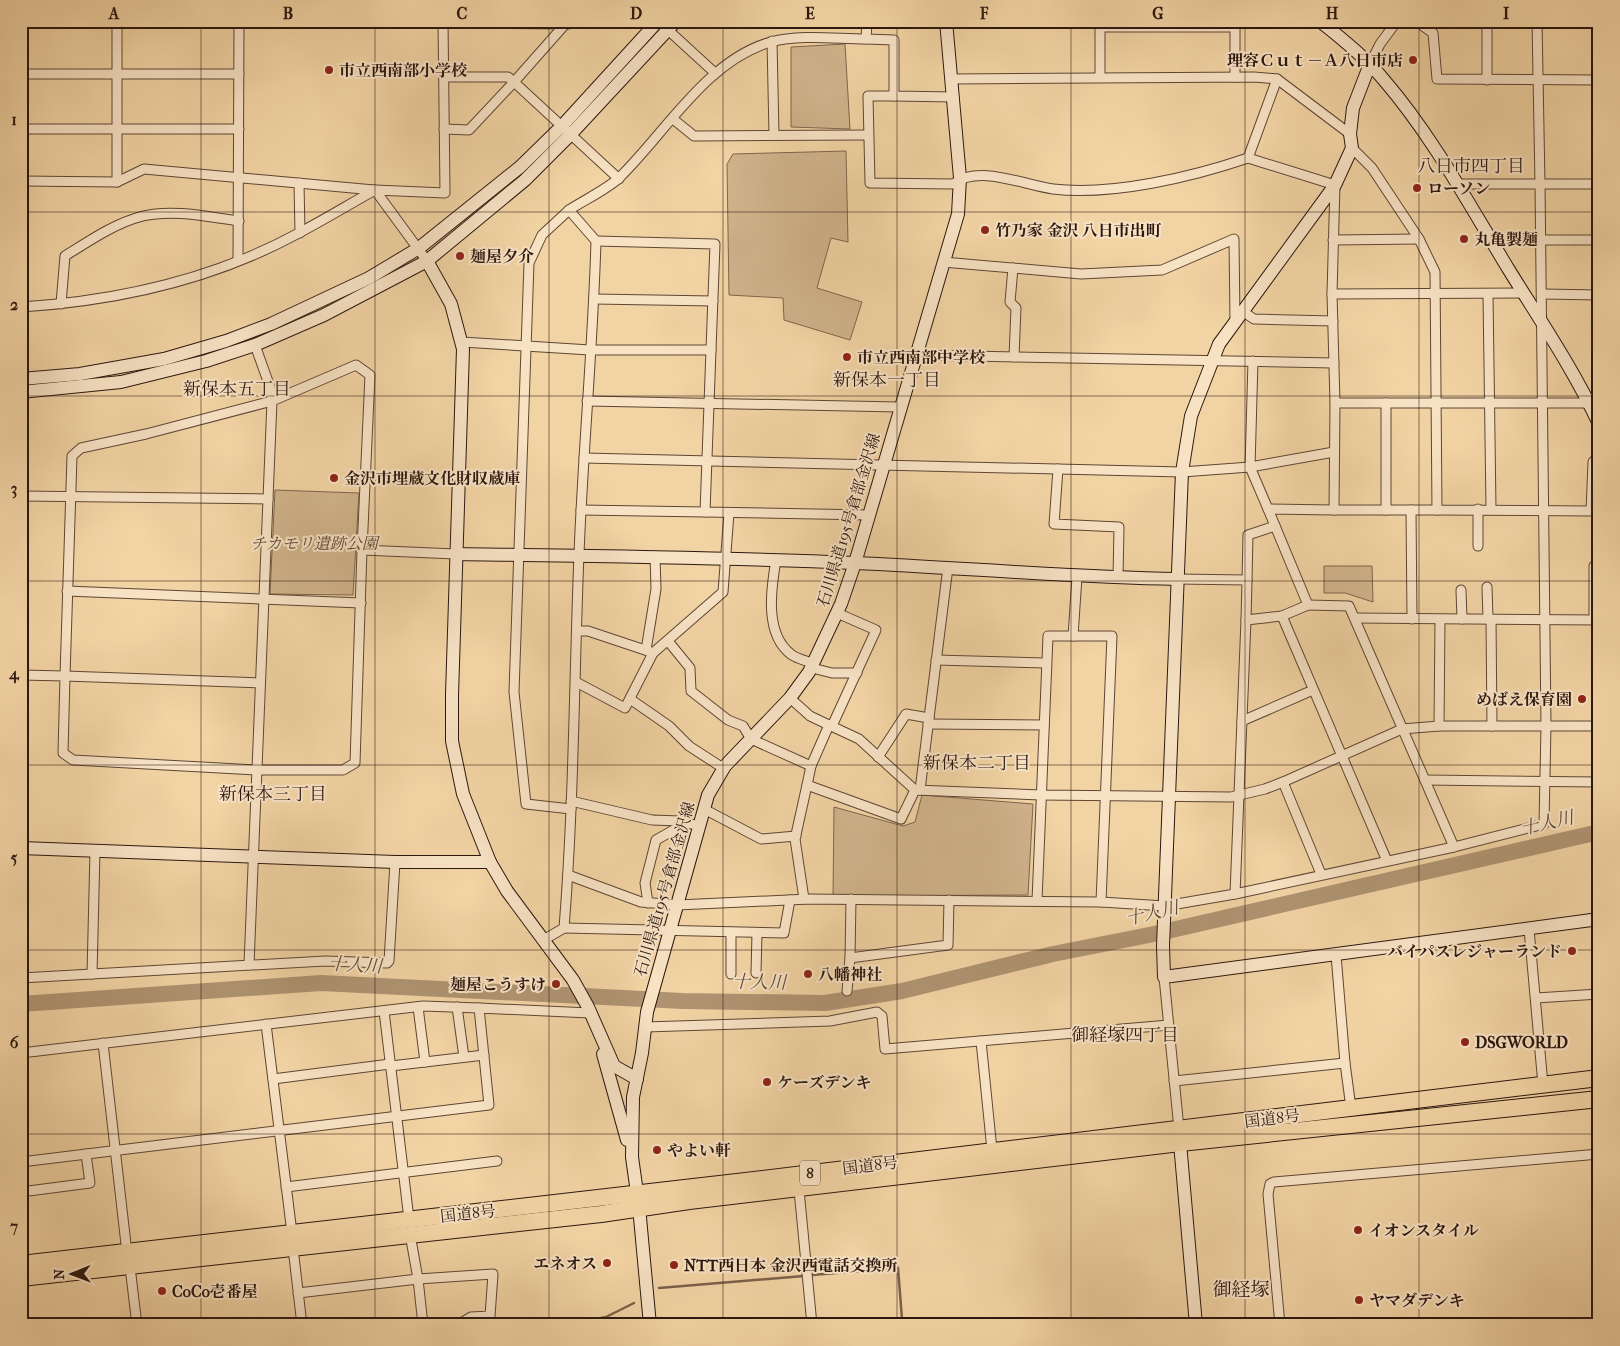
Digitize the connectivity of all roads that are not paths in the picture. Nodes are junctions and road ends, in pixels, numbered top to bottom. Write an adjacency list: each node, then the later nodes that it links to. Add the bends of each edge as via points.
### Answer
1 (117, 21): 10 (street); 11 (street); 23 (street)
2 (658, 21): 40 (street)
3 (866, 21): 17 (street)
4 (946, 21): 27 (street, 石川県道195号倉部金沢線)
5 (1320, 21): 19 (street)
6 (1397, 21): 19 (street)
7 (1416, 21): 29 (street, via 1433,33 1437,79)
8 (1487, 21): 29 (street)
9 (1537, 21): 31 (street)
10 (21, 22)
11 (239, 22): 22 (street)
12 (443, 22): 13 (street); 24 (street)
13 (568, 22): 32 (street)
14 (1100, 24): 15 (street); 25 (street)
15 (1235, 24): 26 (street)
16 (672, 26): 20 (street); 40 (street)
17 (866, 39): 18 (street, via 795,38); 33 (street, via 894,40)
18 (772, 42): 20 (street, via 753,48); 42 (street)
19 (1370, 64): 41 (street, via 1353,108); 52 (street, via 1407,110)
20 (715, 73): 35 (street)
21 (21, 74): 23 (street)
22 (239, 74): 23 (street); 38 (street)
23 (117, 75): 37 (street)
24 (444, 77): 32 (street, via 508,77); 39 (street)
25 (1100, 77): 26 (street); 27 (street)
26 (1235, 77): 28 (street)
27 (952, 79): 34 (street, 石川県道195号倉部金沢線)
28 (1277, 79): 41 (street); 45 (street)
29 (1487, 80): 31 (street)
30 (1599, 80): 31 (street)
31 (1538, 81): 53 (street)
32 (514, 82): 39 (street, via 469,130); 40 (street)
33 (894, 96): 34 (street); 43 (street, via 868,96)
34 (954, 97): 47 (street, 石川県道195号倉部金沢線)
35 (673, 118): 42 (street, via 694,136); 48 (street)
36 (21, 129): 37 (street)
37 (117, 129): 38 (street); 50 (street)
38 (239, 129): 46 (street)
39 (444, 129): 56 (street, via 444,193)
40 (567, 130): 48 (street); 65 (street); 67 (street, via 525,180)
41 (1350, 134): 44 (street)
42 (774, 135): 43 (street)
43 (868, 135): 47 (street, via 870,183 953,184)
44 (1352, 148): 55 (street); 60 (street, via 1372,168)
45 (1248, 158): 47 (street, via 1135,186 1094,191 1053,189 983,175); 55 (street)
46 (239, 178): 50 (street, via 144,169); 51 (street); 58 (street)
47 (960, 178): 68 (street, 石川県道195号倉部金沢線, via 958,214)
48 (619, 179): 57 (street)
49 (21, 181): 50 (street)
50 (117, 182)
51 (299, 183): 56 (street); 59 (street)
52 (1457, 184): 53 (street); 71 (street)
53 (1540, 184): 54 (street); 62 (street)
54 (1599, 184)
55 (1336, 185): 61 (street); 80 (street)
56 (375, 190): 59 (street); 65 (street)
57 (569, 210): 64 (street); 85 (street, via 542,235 529,263)
58 (238, 221): 66 (street); 78 (street, via 174,213 143,216 101,233 65,256)
59 (300, 233): 66 (street)
60 (1419, 238): 61 (street); 70 (street, via 1435,272)
61 (1333, 240): 72 (street)
62 (1542, 240): 63 (street); 74 (street)
63 (1599, 240)
64 (596, 241): 76 (street); 77 (street, via 715,244)
65 (419, 248): 67 (street); 93 (street, via 369,278 226,342 155,361 80,374)
66 (238, 260): 78 (street, via 164,287)
67 (427, 261): 83 (street, via 451,304); 84 (street, via 324,316)
68 (943, 262): 69 (street); 88 (street, 石川県道195号倉部金沢線)
69 (1013, 268): 80 (street, via 1081,274 1162,270 1234,239); 89 (street, via 1010,302 1016,308)
70 (1435, 293): 72 (street); 73 (street); 100 (street)
71 (1524, 293): 73 (street); 82 (street)
72 (1332, 294): 81 (street)
73 (1488, 294): 101 (street)
74 (1543, 294): 75 (street); 82 (street)
75 (1599, 295)
76 (594, 299): 77 (street); 86 (street)
77 (713, 301): 87 (street)
78 (61, 304): 79 (street)
79 (21, 307)
80 (1238, 316): 81 (street); 91 (street, via 1219,344)
81 (1333, 320): 92 (street)
82 (1542, 323): 102 (street); 103 (street)
83 (462, 342): 85 (street); 132 (street)
84 (255, 345): 94 (street, via 121,382); 95 (street)
85 (526, 347): 86 (street); 134 (street)
86 (590, 350): 87 (street); 96 (street)
87 (711, 350): 97 (street)
88 (916, 355): 89 (street); 104 (street, 石川県道195号倉部金沢線)
89 (1014, 357): 91 (street)
90 (1253, 361): 91 (street); 92 (street); 111 (street)
91 (1212, 362): 113 (street, via 1191,416)
92 (1334, 363): 98 (street)
93 (21, 379)
94 (21, 392)
95 (272, 401): 115 (street, via 81,448 72,456); 116 (street); 131 (street, via 356,365 370,375)
96 (587, 401): 97 (street); 108 (street)
97 (709, 403): 104 (street); 109 (street)
98 (1335, 403): 99 (street); 106 (street)
99 (1386, 403): 100 (street); 122 (street)
100 (1436, 403): 101 (street); 124 (street)
101 (1490, 403): 102 (street); 119 (street)
102 (1544, 403): 103 (street); 125 (street)
103 (1594, 403): 105 (street)
104 (899, 407): 110 (street, 石川県道195号倉部金沢線)
105 (1599, 424)
106 (1334, 452): 111 (street); 121 (street)
107 (1599, 456): 125 (street, via 1593,462 1591,511)
108 (584, 458): 109 (street); 120 (street)
109 (707, 461): 110 (street); 126 (street)
110 (882, 464): 112 (street); 128 (street, 石川県道195号倉部金沢線)
111 (1250, 468): 113 (street); 117 (street)
112 (1058, 469): 113 (street); 142 (street, via 1054,524 1118,527)
113 (1182, 472): 143 (street)
114 (21, 496): 115 (street)
115 (70, 497): 116 (street); 147 (street)
116 (268, 499): 148 (street)
117 (1268, 508): 121 (street); 129 (street)
118 (1478, 509): 119 (street); 124 (street); 130 (street)
119 (1491, 509): 125 (street)
120 (581, 510): 126 (street); 133 (street)
121 (1334, 510): 122 (street)
122 (1386, 510): 123 (street)
123 (1411, 510): 124 (street); 154 (street)
124 (1437, 510)
125 (1544, 510): 157 (street)
126 (705, 512): 127 (street)
127 (729, 513): 128 (street); 136 (street)
128 (869, 514): 138 (street, 石川県道195号倉部金沢線)
129 (1275, 526): 144 (street, via 1248,535); 150 (street)
130 (1478, 546)
131 (362, 550): 132 (street); 149 (street)
132 (456, 554): 134 (street); 212 (street, via 452,741 463,794)
133 (579, 554): 134 (street); 135 (street); 161 (street)
134 (520, 555): 201 (street, via 514,692 526,804)
135 (655, 556): 136 (street); 164 (street, via 656,589)
136 (726, 559): 137 (street); 163 (street, via 723,592)
137 (776, 560): 138 (street); 167 (street, via 772,607 779,641 792,655)
138 (854, 563): 140 (street); 151 (street, 石川県道195号倉部金沢線)
139 (1594, 566): 160 (street)
140 (948, 567): 141 (street); 165 (street)
141 (1077, 577): 142 (street); 162 (street)
142 (1118, 578): 143 (street)
143 (1178, 579): 144 (street); 200 (street)
144 (1247, 580): 158 (street)
145 (1487, 587): 156 (street)
146 (1461, 590): 155 (street)
147 (67, 591): 148 (street); 170 (street)
148 (264, 599): 149 (street); 172 (street)
149 (361, 603): 190 (street, via 355,763 343,770)
150 (1308, 605): 152 (street); 153 (street, via 1349,606)
151 (838, 613): 167 (street, 石川県道195号倉部金沢線); 168 (street, via 876,630)
152 (1282, 616): 158 (street); 173 (street)
153 (1354, 618): 154 (street); 184 (street)
154 (1412, 619): 159 (street)
155 (1462, 619): 156 (street); 159 (street)
156 (1489, 619): 157 (street); 181 (street)
157 (1545, 619): 160 (street); 182 (street)
158 (1246, 620): 176 (street)
159 (1440, 620): 180 (street)
160 (1596, 620)
161 (577, 631): 164 (street, via 588,631); 171 (street)
162 (1073, 636): 166 (street, via 1048,636); 199 (street, via 1112,636)
163 (668, 641): 164 (street); 185 (street, via 690,668 691,691 728,720 743,726)
164 (650, 652): 174 (street)
165 (936, 660): 166 (street); 177 (street)
166 (1046, 662): 179 (street)
167 (813, 666): 168 (street, via 832,674); 175 (street, 石川県道195号倉部金沢線)
168 (857, 672): 178 (street)
169 (21, 675): 170 (street)
170 (65, 676): 172 (street); 190 (street, via 63,753 73,760)
171 (576, 682): 174 (street, via 625,708); 201 (street)
172 (260, 683): 190 (street)
173 (1313, 690): 176 (street); 186 (street)
174 (630, 698): 189 (street, via 669,726 689,746)
175 (790, 698): 178 (street, via 810,716); 185 (street, 石川県道195号倉部金沢線)
176 (1242, 720): 198 (street)
177 (928, 721): 179 (street); 187 (street, via 906,714); 196 (street)
178 (831, 725): 187 (street, via 859,739); 188 (street)
179 (1044, 725): 197 (street)
180 (1439, 726): 181 (street); 184 (street)
181 (1492, 726): 182 (street)
182 (1546, 726): 183 (street); 193 (street)
183 (1599, 726)
184 (1402, 729): 186 (street); 191 (street)
185 (751, 739): 188 (street); 189 (street, 石川県道195号倉部金沢線)
186 (1342, 755): 192 (street); 210 (street)
187 (878, 757): 196 (street)
188 (811, 766): 195 (street)
189 (723, 768): 202 (street, 石川県道195号倉部金沢線)
190 (257, 770): 209 (street)
191 (1425, 780): 193 (street); 207 (street)
192 (1283, 782): 198 (street); 213 (street)
193 (1545, 782): 194 (street); 207 (street, via 1544,824)
194 (1599, 782)
195 (807, 785): 196 (street, via 901,820); 205 (street)
196 (917, 790): 197 (street)
197 (1041, 795): 199 (street); 220 (street)
198 (1240, 795): 200 (street); 215 (street)
199 (1105, 796): 200 (street); 222 (street)
200 (1168, 798): 224 (street)
201 (571, 805): 203 (street); 214 (street)
202 (704, 809): 204 (street, 石川県道195号倉部金沢線); 205 (street, via 761,839)
203 (686, 823): 204 (street); 221 (street, via 656,840 645,883)
204 (699, 826): 223 (street, 石川県道195号倉部金沢線)
205 (796, 836): 216 (street)
206 (21, 848): 208 (street)
207 (1454, 848): 210 (street)
208 (95, 851): 209 (street); 236 (street)
209 (253, 856): 211 (street); 234 (street)
210 (1387, 861): 213 (street)
211 (395, 862): 212 (street); 234 (street, via 387,964 324,961)
212 (490, 862): 231 (street)
213 (1321, 874): 215 (street)
214 (568, 875): 221 (street); 226 (street)
215 (1235, 894): 224 (street)
216 (804, 899): 217 (street); 218 (street)
217 (851, 899): 219 (street); 233 (street)
218 (790, 900): 223 (street); 230 (street, via 784,933)
219 (949, 900): 220 (street); 233 (street, via 948,945)
220 (1037, 901): 222 (street)
221 (648, 902): 223 (street)
222 (1101, 902): 224 (street)
223 (677, 905): 228 (street, 石川県道195号倉部金沢線)
224 (1164, 912): 238 (street)
225 (1599, 919): 227 (street)
226 (564, 928): 228 (street); 231 (street)
227 (1529, 929): 232 (street); 242 (street)
228 (671, 931): 229 (street); 250 (street, 石川県道195号倉部金沢線, via 653,988)
229 (731, 932): 230 (street); 237 (street)
230 (757, 933): 235 (street)
231 (545, 939): 246 (street)
232 (1336, 955): 238 (street); 258 (street)
233 (850, 958): 240 (street)
234 (249, 964): 236 (street)
235 (756, 973)
236 (92, 974): 239 (street)
237 (731, 974)
238 (1164, 977): 249 (street)
239 (21, 978)
240 (847, 991)
241 (1599, 994): 242 (street)
242 (1536, 998): 264 (street)
243 (418, 1006): 244 (street); 247 (street); 257 (street)
244 (458, 1007): 245 (street); 256 (street)
245 (479, 1008): 246 (street); 255 (street)
246 (589, 1010): 251 (street)
247 (384, 1011): 248 (street); 259 (street)
248 (266, 1024): 253 (street); 261 (street)
249 (1168, 1025): 252 (street); 263 (street)
250 (645, 1028): 252 (street, via 830,1021 877,1012 882,1016 885,1049); 262 (street)
251 (602, 1041): 262 (street, via 614,1066); 274 (street, via 605,1064)
252 (981, 1041): 270 (street)
253 (103, 1043): 254 (street); 271 (street)
254 (21, 1053)
255 (484, 1054): 256 (street); 267 (street, via 490,1106)
256 (464, 1057): 257 (street)
257 (425, 1062): 259 (street)
258 (1345, 1063): 263 (street); 266 (street)
259 (391, 1065): 261 (street); 267 (street)
260 (1599, 1078): 264 (highway, 国道8号 / 8)
261 (273, 1079): 268 (street)
262 (637, 1079): 274 (street, via 631,1114)
263 (1174, 1081): 269 (street)
264 (1543, 1085): 266 (highway, 国道8号 / 8)
265 (1599, 1099): 269 (highway, 国道8号 / 8)
266 (1351, 1108): 269 (highway, 国道8号 / 8)
267 (397, 1116): 268 (street); 277 (street)
268 (279, 1131): 271 (street); 278 (street)
269 (1179, 1136): 270 (highway, 国道8号 / 8); 279 (highway, 国道8号 / 8); 297 (street)
270 (992, 1150): 281 (highway, 国道8号 / 8)
271 (116, 1151): 272 (street); 284 (street)
272 (86, 1154): 276 (street); 280 (street, via 90,1183)
273 (1599, 1154): 298 (street, via 1270,1184 1268,1194)
274 (632, 1157): 281 (street)
275 (498, 1161): 277 (street)
276 (21, 1162)
277 (404, 1171): 278 (street); 282 (street)
278 (286, 1187): 283 (street)
279 (799, 1190): 281 (highway, 国道8号 / 8); 294 (street)
280 (21, 1192)
281 (638, 1200): 282 (highway, 国道8号 / 8); 293 (street)
282 (410, 1227): 283 (highway, 国道8号 / 8); 287 (street)
283 (292, 1241): 284 (highway, 国道8号 / 8); 288 (street)
284 (128, 1260): 285 (highway, 国道8号 / 8); 286 (highway, 国道8号 / 8); 289 (street)
285 (21, 1264)
286 (21, 1278)
287 (418, 1279): 288 (street); 291 (street); 292 (street, via 493,1274 490,1316 472,1317)
288 (298, 1293): 290 (street)
289 (137, 1325)
290 (302, 1325)
291 (423, 1325)
292 (458, 1325)
293 (650, 1325)
294 (812, 1325)
295 (883, 1325): 296 (street, via 909,1322)
296 (909, 1325)
297 (1196, 1325)
298 (1280, 1325)

